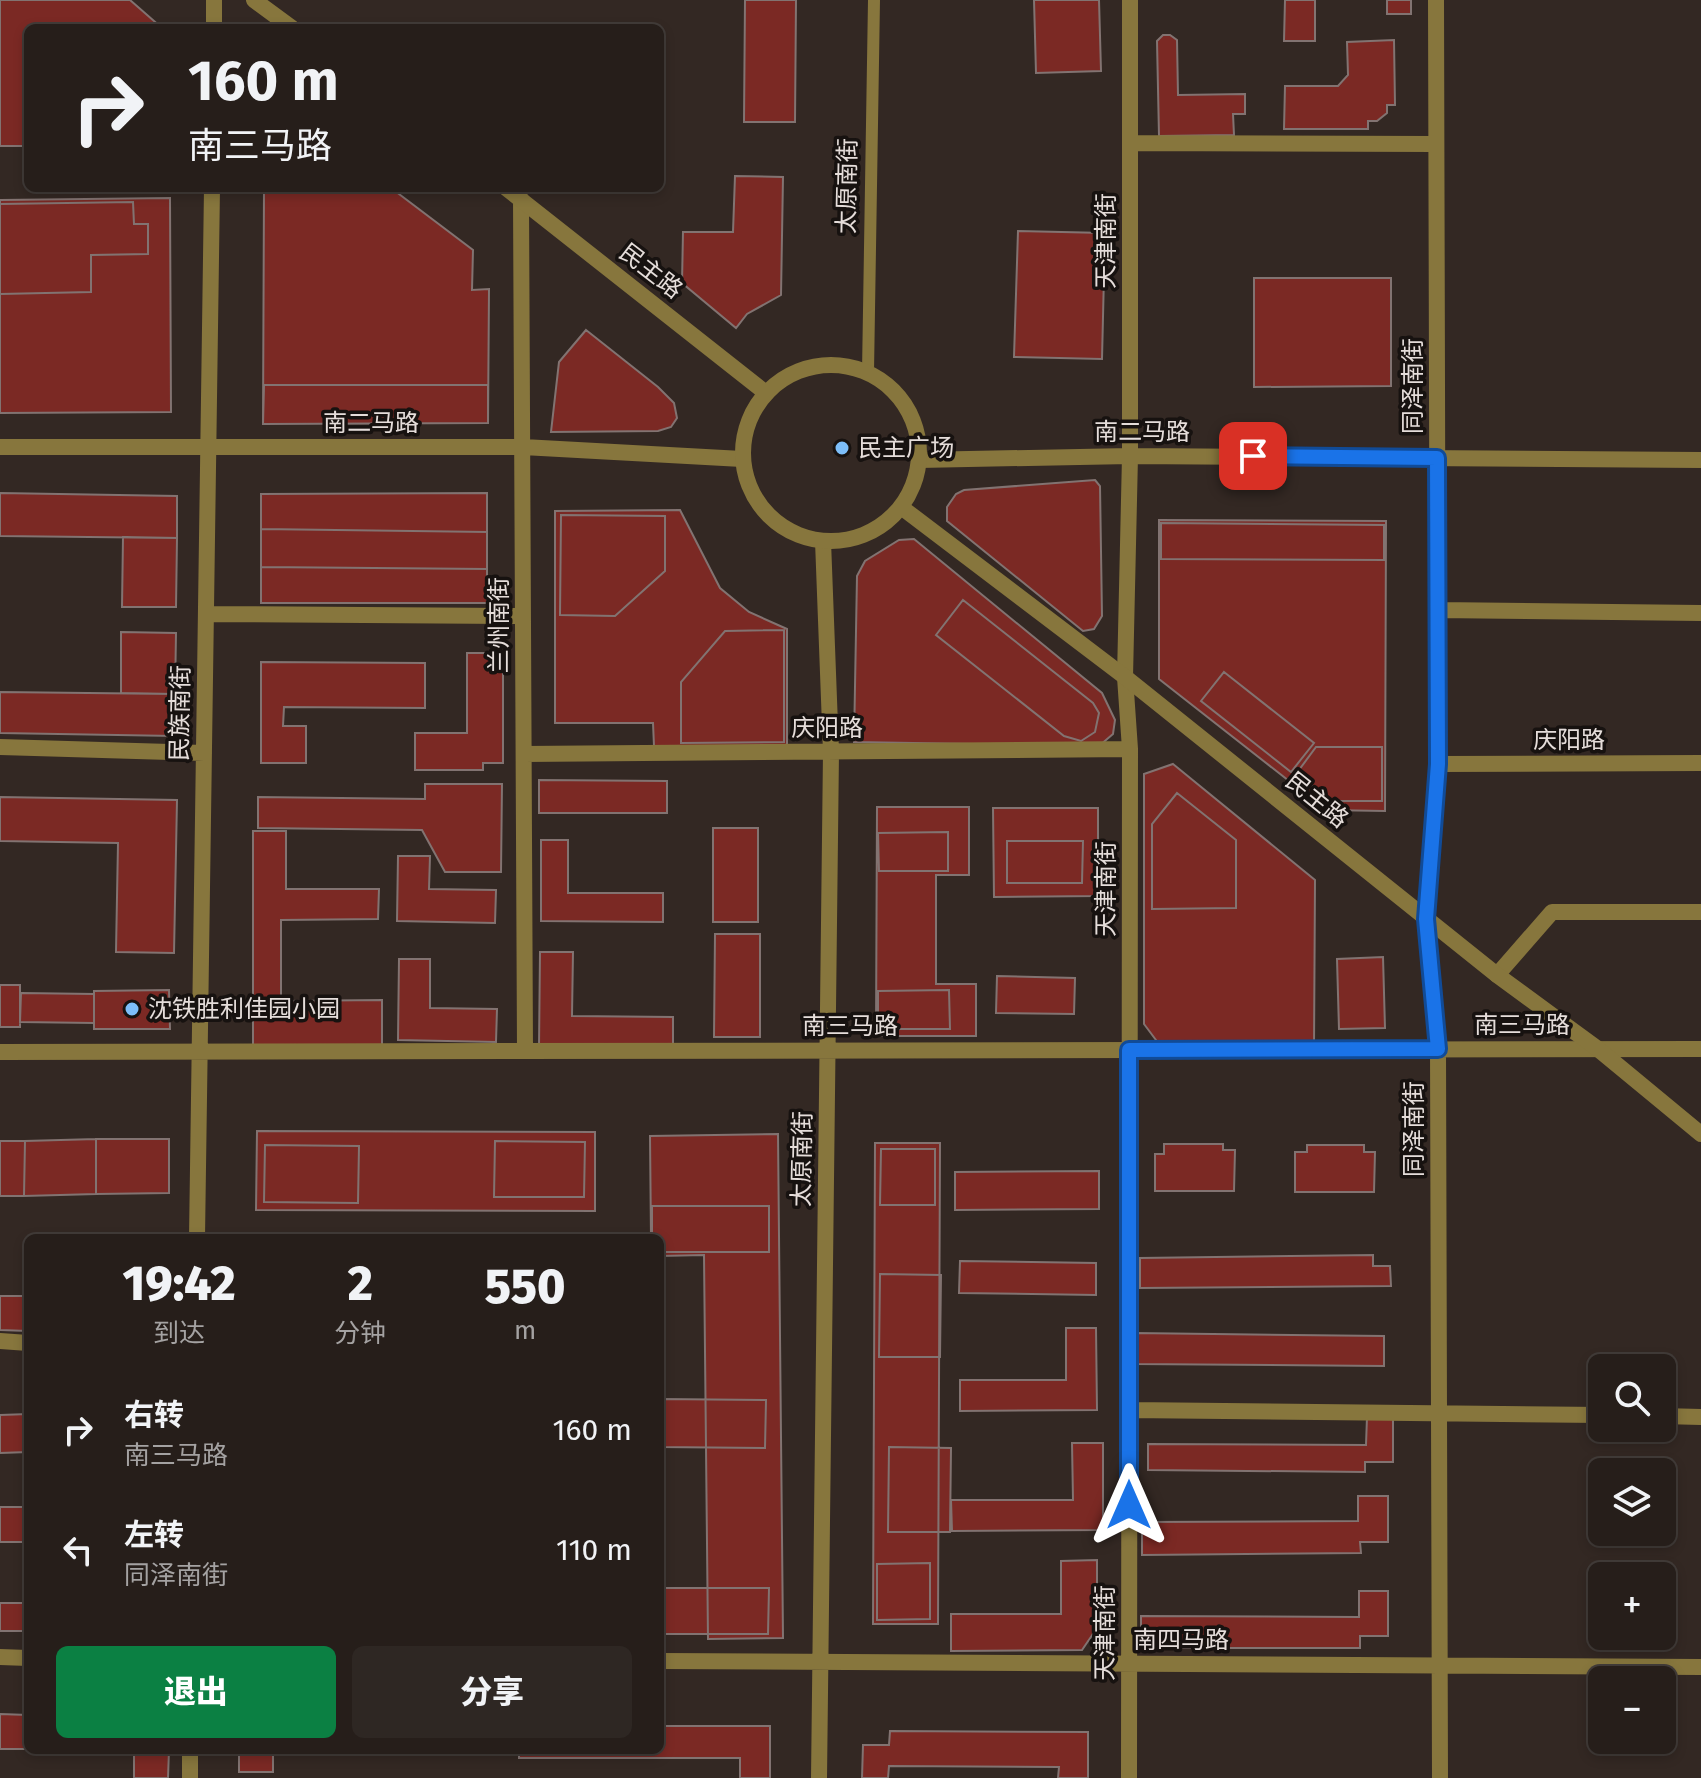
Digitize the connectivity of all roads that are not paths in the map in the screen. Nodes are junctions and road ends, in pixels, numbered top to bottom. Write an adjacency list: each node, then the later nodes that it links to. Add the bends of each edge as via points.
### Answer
1 (214, 0): 6 (street)
2 (254, 0): 7 (street)
3 (874, 0): 13 (street, 太原南街)
4 (1130, 0): 8 (street, 天津南街)
5 (1436, 0): 9 (street, 同泽南街)
6 (214, 24)
7 (287, 24)
8 (1130, 143): 9 (street); 18 (street, 天津南街)
9 (1436, 144): 19 (street, 同泽南街)
10 (212, 192): 16 (street, 民族南街)
11 (511, 192): 12 (street, 民主路)
12 (521, 199): 14 (street, 民主路); 17 (street, 兰州南街)
13 (868, 372): 14 (street, via 841,365 813,366); 21 (street, via 908,408)
14 (766, 393): 20 (street, via 752,413)
15 (0, 447): 16 (street, 南二马路)
16 (208, 447): 17 (street, 南二马路); 27 (street, 民族南街)
17 (523, 447): 20 (street, 南二马路); 28 (street, 兰州南街)
18 (1130, 456): 19 (street, 南二马路); 21 (street, 南二马路); 29 (street, 天津南街)
19 (1437, 458): 22 (street, 南二马路); 25 (street, 同泽南街)
20 (742, 459): 24 (street, via 759,506 777,523)
21 (919, 460): 23 (street)
22 (1701, 460)
23 (901, 507): 24 (street, via 879,527 852,539); 29 (street, 民主路)
24 (823, 541): 32 (street, 太原南街)
25 (1437, 610): 26 (street); 36 (street, 同泽南街)
26 (1701, 613)
27 (206, 614): 28 (street); 33 (street, 民族南街)
28 (523, 616): 34 (street, 兰州南街)
29 (1125, 677): 31 (street, 天津南街); 38 (street, 民主路)
30 (0, 747): 33 (street)
31 (1130, 749): 32 (street, 庆阳路); 44 (street, 天津南街)
32 (831, 752): 34 (street, 庆阳路); 43 (street, 太原南街)
33 (204, 753): 47 (street, 民族南街)
34 (524, 754): 45 (street, 兰州南街)
35 (1701, 763): 36 (street, 庆阳路)
36 (1438, 764): 38 (street, 同泽南街)
37 (1701, 912): 39 (street, via 1552,912)
38 (1426, 919): 39 (street, 民主路); 40 (street, 同泽南街)
39 (1497, 975): 41 (street, 民主路)
40 (1438, 1049): 41 (street, 南三马路); 44 (street, 南三马路); 53 (street, 同泽南街)
41 (1598, 1049): 42 (street, 南三马路); 48 (street, 民主路)
42 (1701, 1049)
43 (827, 1050): 44 (street, 南三马路); 45 (street, 南三马路); 60 (street, 太原南街)
44 (1129, 1050): 52 (street, 天津南街)
45 (525, 1051): 47 (street, 南三马路)
46 (0, 1052): 47 (street, 南三马路)
47 (200, 1052): 49 (street, 民族南街)
48 (1701, 1134)
49 (197, 1234)
50 (0, 1341): 51 (street)
51 (24, 1343)
52 (1129, 1410): 53 (street); 61 (street, 天津南街)
53 (1439, 1414): 54 (street); 62 (street, 同泽南街)
54 (1588, 1415)
55 (1676, 1416): 56 (street)
56 (1701, 1417)
57 (0, 1657): 58 (street)
58 (24, 1658)
59 (664, 1661): 60 (street, 南四马路)
60 (820, 1662): 61 (street, 南四马路); 66 (street, 太原南街)
61 (1129, 1664): 62 (street, 南四马路); 67 (street, 天津南街)
62 (1440, 1666): 63 (street, 南四马路); 68 (street, 同泽南街)
63 (1701, 1667)
64 (190, 1754): 65 (street)
65 (190, 1778)
66 (819, 1778)
67 (1129, 1778)
68 (1440, 1778)

